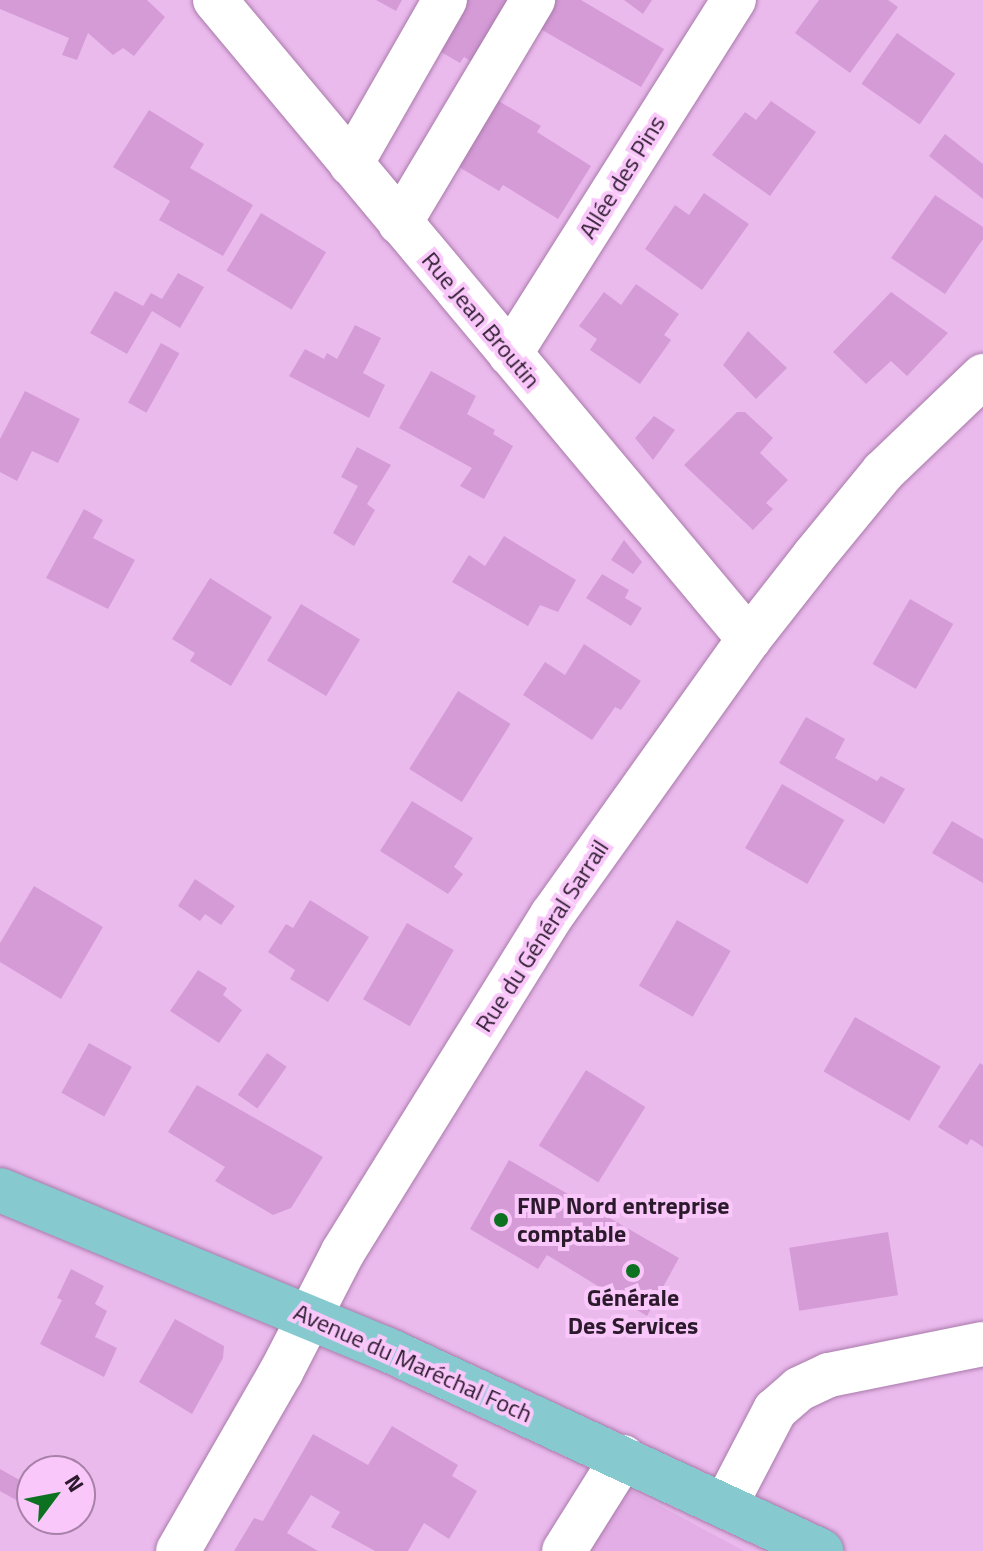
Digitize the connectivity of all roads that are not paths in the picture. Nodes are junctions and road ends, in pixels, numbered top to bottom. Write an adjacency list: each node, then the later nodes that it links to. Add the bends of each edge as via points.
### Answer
1 (215, 0): 5 (street, Rue Jean Broutin)
2 (445, 0): 5 (street)
3 (533, 0): 6 (street)
4 (734, 0): 7 (street, Allée des Pins)
5 (351, 164): 6 (street, Rue Jean Broutin)
6 (400, 223): 7 (street, Rue Jean Broutin)
7 (510, 354): 9 (street, Rue Jean Broutin)
8 (983, 376): 9 (street, Rue du Général Sarrail, via 883,472)
9 (749, 639): 11 (street, Rue du Général Sarrail, via 552,915)
10 (0, 1190): 11 (main road, Avenue du Maréchal Foch)
11 (307, 1315): 13 (main road, Avenue du Maréchal Foch); 15 (street, Rue du Général Sarrail, via 281,1372)
12 (983, 1344): 14 (street, via 829,1375 799,1389 775,1410)
13 (623, 1457): 14 (main road, Avenue du Maréchal Foch); 16 (street)
14 (726, 1504): 17 (main road, Avenue du Maréchal Foch)
15 (178, 1551)
16 (564, 1551)
17 (821, 1551)

